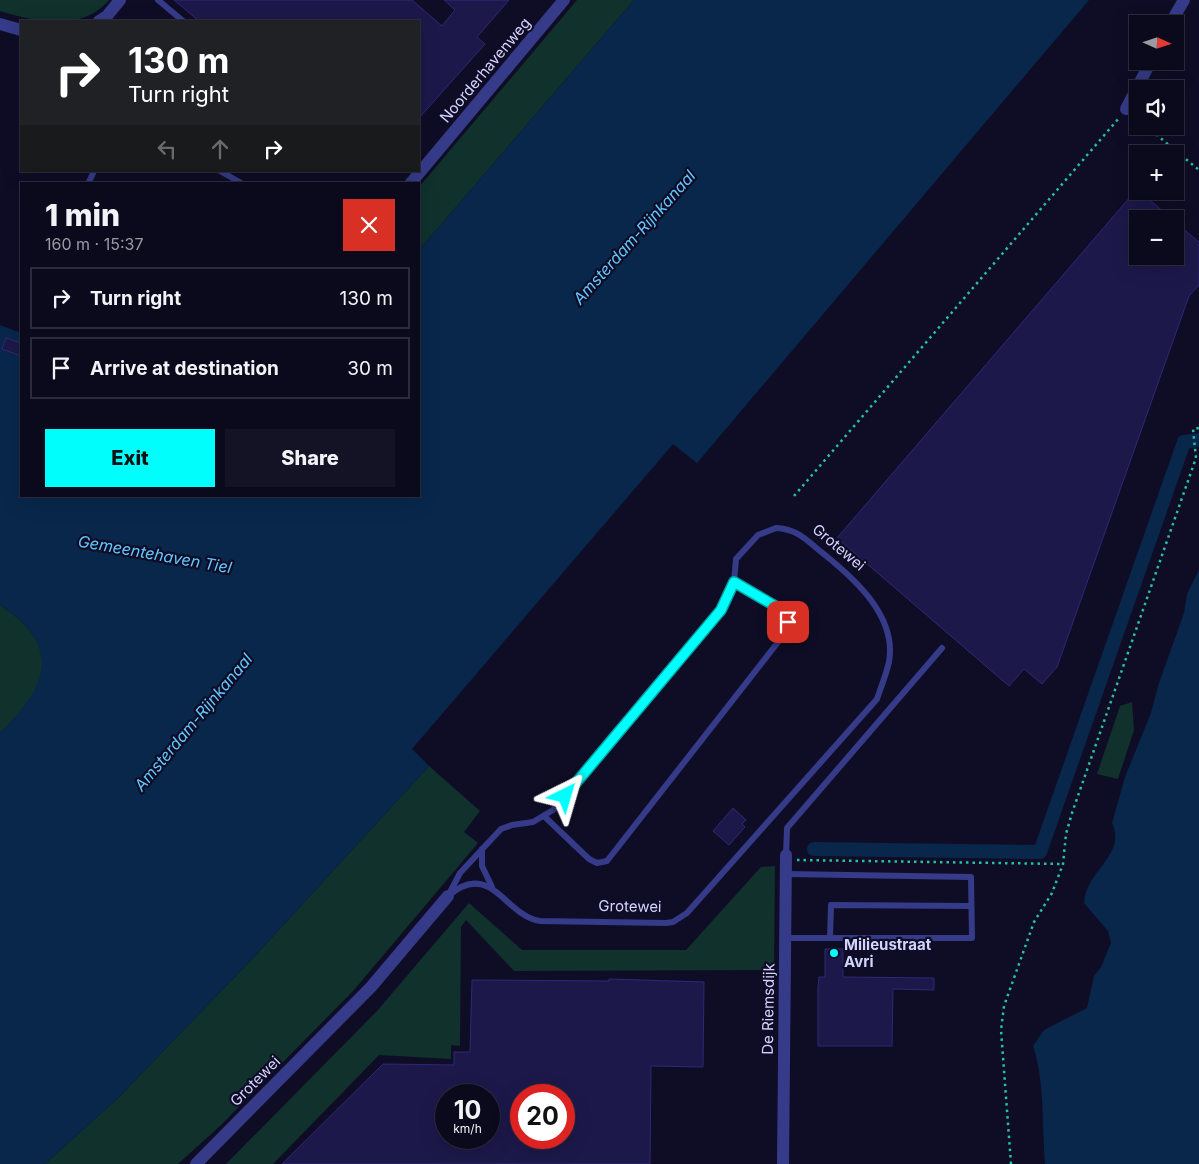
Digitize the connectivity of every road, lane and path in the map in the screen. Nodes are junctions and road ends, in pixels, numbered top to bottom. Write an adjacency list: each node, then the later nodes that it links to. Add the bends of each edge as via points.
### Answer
1 (120, 0): 6 (street)
2 (158, 0): 7 (lane)
3 (564, 0): 16 (street, Noorderhavenweg)
4 (1184, 0): 5 (street)
5 (1175, 15)
6 (101, 20)
7 (182, 20)
8 (0, 24): 9 (street)
9 (20, 30)
10 (1146, 70): 11 (street)
11 (1126, 109): 18 (path)
12 (1157, 135): 13 (path)
13 (1199, 170)
14 (222, 172): 15 (lane)
15 (239, 182)
16 (412, 182)
17 (1199, 428): 24 (path, via 1193,429 1196,458 1072,813)
18 (794, 496)
19 (734, 582): 21 (lane, via 721,610 553,810); 21 (lane, via 782,610 788,622 786,632 607,861 597,864 589,859); 26 (lane, Grotewei, via 736,559 758,535 766,530 795,530 853,578 871,600 887,636 889,662 877,699 687,913 673,922 531,920)
20 (942, 648): 23 (lane, via 787,828)
21 (544, 816): 22 (lane, via 533,822 501,829)
22 (482, 847): 26 (lane, via 482,866); 27 (lane, via 460,873)
23 (786, 857): 24 (path); 25 (street, De Riemsdijk)
24 (1063, 864): 33 (path, via 1052,893 1034,922 1004,1006 1001,1030)
25 (786, 874): 28 (lane, via 971,877); 29 (street, De Riemsdijk)
26 (492, 888): 27 (lane, Grotewei, via 464,886)
27 (448, 896): 31 (street, Grotewei, via 371,987)
28 (972, 906): 30 (lane, via 972,938); 30 (lane, via 830,905)
29 (785, 938): 30 (lane); 32 (street, De Riemsdijk)
30 (830, 938)
31 (196, 1164)
32 (783, 1164)
33 (1011, 1164)

